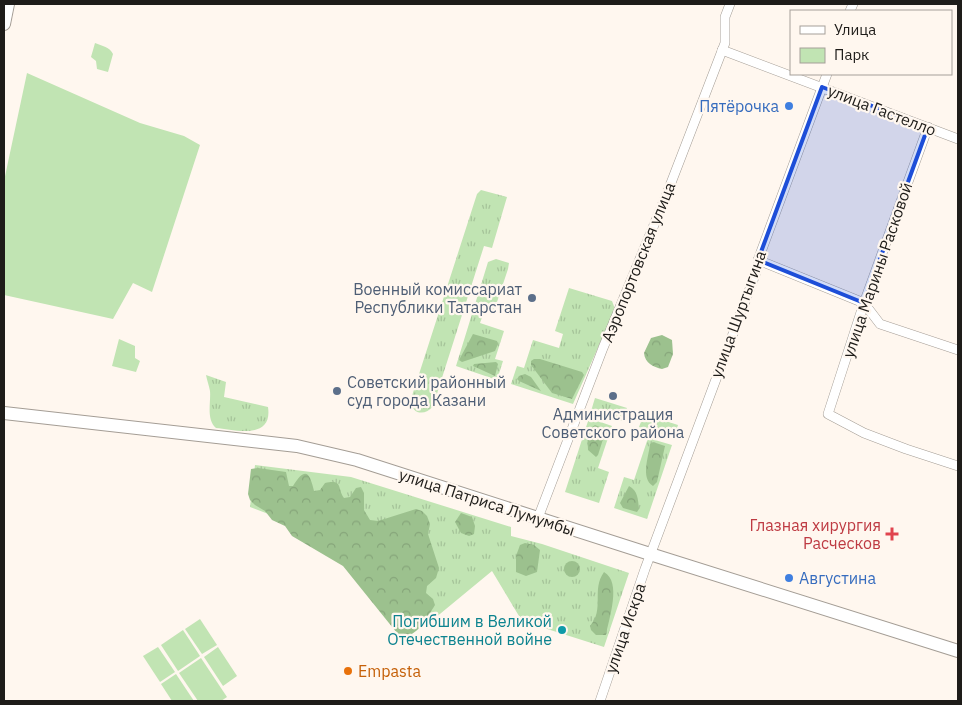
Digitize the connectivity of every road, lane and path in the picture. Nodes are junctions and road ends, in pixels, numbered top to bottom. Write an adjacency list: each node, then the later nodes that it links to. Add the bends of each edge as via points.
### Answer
1 (8, 4): 3 (main road)
2 (730, 4): 4 (street, Аэропортовская улица, via 725,17 726,39)
3 (4, 24)
4 (722, 50): 6 (street, улица Гастелло); 14 (street, Аэропортовская улица)
5 (827, 75): 6 (street, улица Шуртыгина)
6 (822, 87): 7 (street, улица Гастелло); 9 (street, улица Шуртыгина)
7 (928, 128): 8 (street, улица Гастелло); 10 (street, улица Марины Расковой)
8 (958, 139)
9 (758, 260): 10 (street); 15 (street, улица Шуртыгина)
10 (864, 303): 11 (street, via 880,324); 13 (street, улица Марины Расковой, via 828,414 864,434)
11 (958, 350)
12 (4, 412): 14 (main road, улица Патриса Лумумбы, via 297,446 357,460)
13 (958, 466)
14 (538, 518): 15 (main road, улица Патриса Лумумбы)
15 (650, 554): 16 (main road, улица Патриса Лумумбы); 17 (street, улица Искра)
16 (958, 651)
17 (600, 701)

